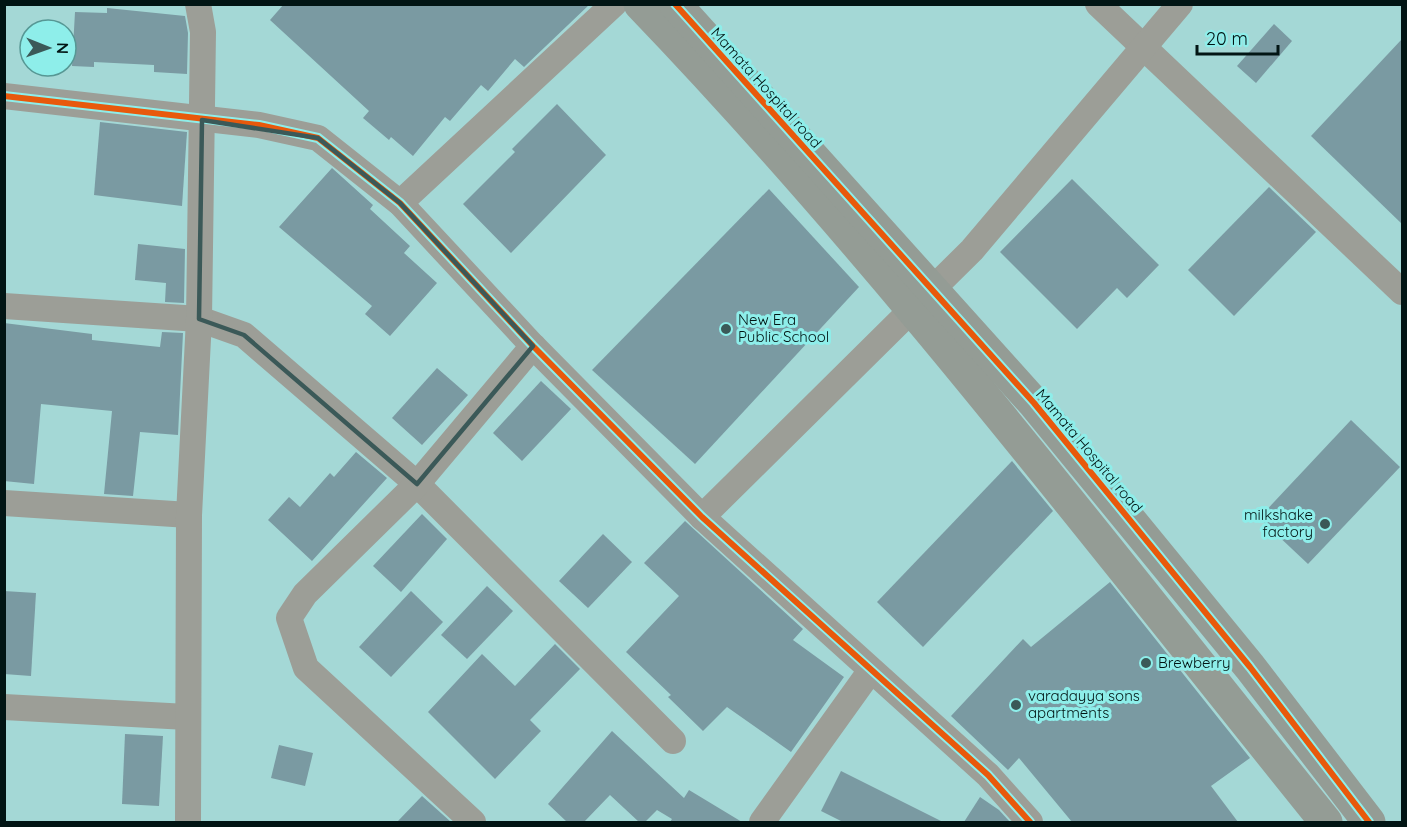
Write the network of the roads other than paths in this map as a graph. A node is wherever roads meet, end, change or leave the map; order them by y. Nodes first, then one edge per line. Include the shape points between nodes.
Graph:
1 (198, 4) edge
2 (614, 4) edge
3 (640, 4) edge
4 (675, 4) edge
5 (1098, 4) edge
6 (1180, 4) edge
7 (1143, 46) junction
8 (4, 96) edge
9 (202, 120) junction
10 (400, 203) junction
11 (1402, 292) edge
12 (920, 299) junction
13 (4, 306) edge
14 (199, 319) junction
15 (532, 346) junction
16 (417, 484) junction
17 (4, 503) edge
18 (189, 515) junction
19 (702, 517) junction
20 (871, 670) junction
21 (4, 706) edge
22 (187, 717) junction
23 (673, 741) dead end
24 (188, 822) edge
25 (473, 822) edge
26 (762, 822) edge
27 (1030, 822) edge
28 (1326, 822) edge
29 (1369, 822) edge

1 - 9 street via 203,32
2 - 10 street
3 - 12 street, Mamata Hospital road
4 - 12 street, Mamata Hospital road
5 - 7 street
6 - 7 street
7 - 11 street
7 - 12 street via 972,250
8 - 9 street
9 - 10 street via 259,125 318,138
9 - 14 street
10 - 15 street
12 - 19 street
12 - 28 street, Mamata Hospital road via 996,410
12 - 29 street, Mamata Hospital road via 1034,403 1250,667
13 - 14 street
14 - 16 street via 244,335
14 - 18 street
15 - 16 street
15 - 19 street
16 - 23 street
16 - 25 street via 305,594 289,618 306,668
17 - 18 street
18 - 22 street
19 - 20 street
20 - 26 street
20 - 27 street via 988,775
21 - 22 street
22 - 24 street

